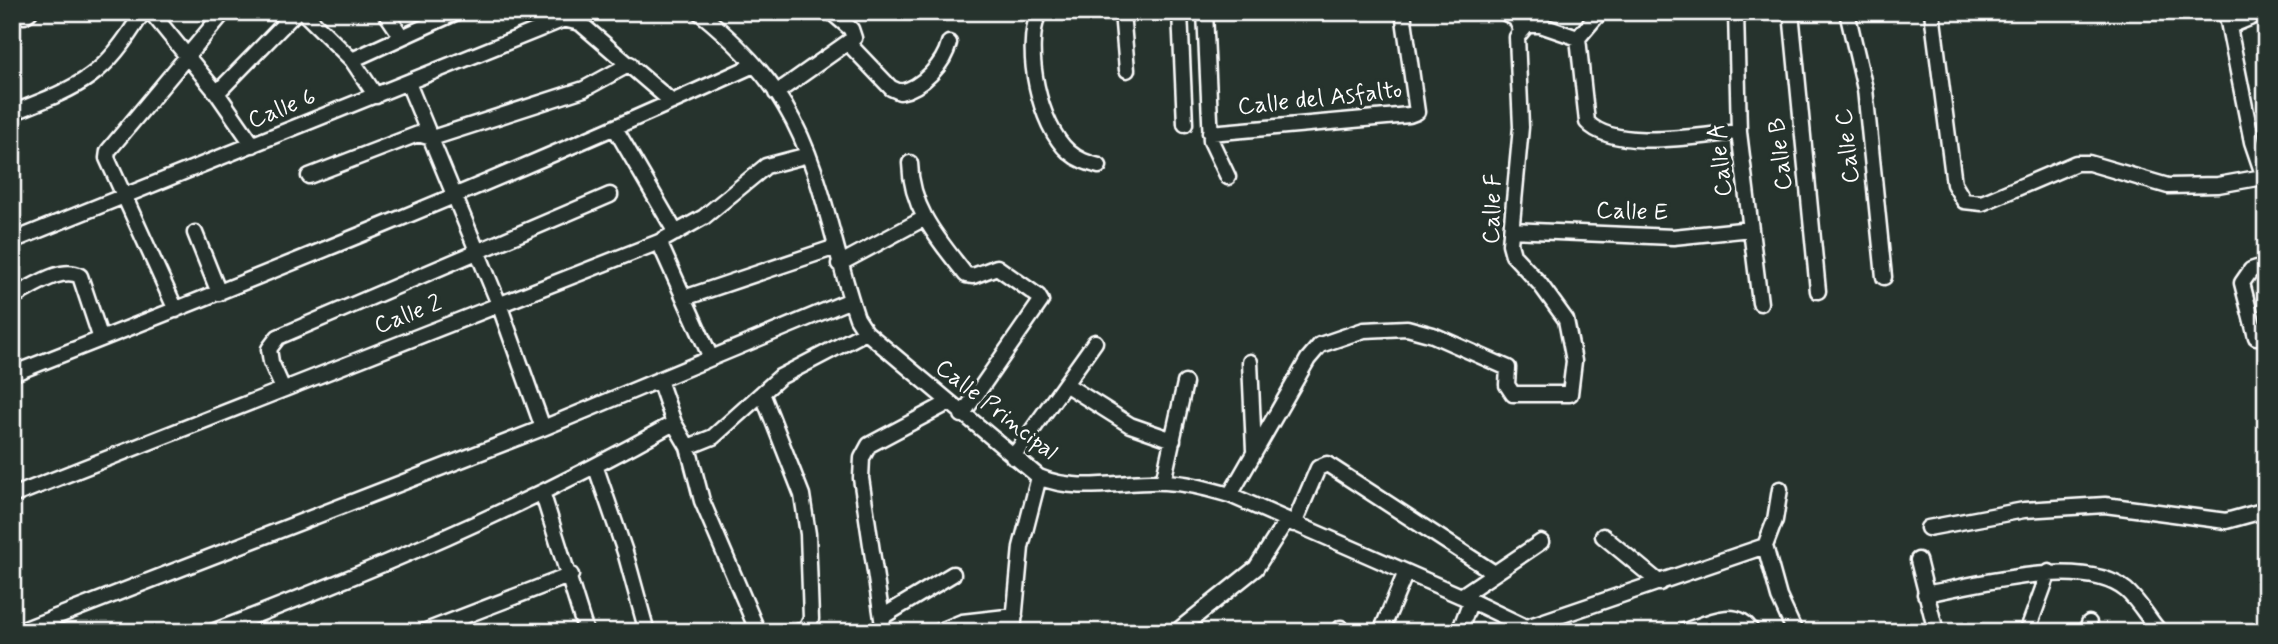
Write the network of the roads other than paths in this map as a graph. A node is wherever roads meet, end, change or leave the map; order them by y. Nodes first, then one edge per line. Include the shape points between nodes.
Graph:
1 (143, 12) edge
2 (151, 12) edge
3 (224, 12) edge
4 (296, 12) edge
5 (303, 12) edge
6 (385, 12) edge
7 (457, 12) edge
8 (533, 12) edge
9 (699, 12) edge
10 (831, 12) edge
11 (1039, 12) edge
12 (1122, 12) edge
13 (1180, 12) edge
14 (1205, 12) edge
15 (1403, 12) edge
16 (1504, 12) edge
17 (1600, 12) edge
18 (1736, 12) edge
19 (1791, 12) edge
20 (1847, 12) edge
21 (1933, 12) edge
22 (2264, 12) edge
23 (567, 18) junction
24 (2228, 19) edge
25 (1521, 30) junction
26 (402, 37) junction
27 (1578, 38) junction
28 (848, 43) junction
29 (949, 43) dead end
30 (187, 57) junction
31 (352, 60) junction
32 (630, 64) junction
33 (754, 65) junction
34 (1127, 70) dead end
35 (408, 83) junction
36 (217, 93) junction
37 (776, 93) junction
38 (376, 96) junction
39 (672, 102) junction
40 (12, 113) edge
41 (1185, 124) dead end
42 (615, 128) junction
43 (1739, 132) junction
44 (1210, 133) junction
45 (432, 138) junction
46 (253, 145) junction
47 (808, 155) junction
48 (910, 163) dead end
49 (1099, 166) dead end
50 (309, 176) dead end
51 (1228, 177) dead end
52 (2264, 180) edge
53 (610, 195) dead end
54 (126, 196) junction
55 (452, 196) junction
56 (923, 219) junction
57 (1751, 229) junction
58 (1512, 230) junction
59 (195, 233) dead end
60 (676, 233) junction
61 (12, 241) edge
62 (659, 242) junction
63 (836, 247) junction
64 (475, 251) junction
65 (839, 264) junction
66 (2266, 265) edge
67 (1884, 277) dead end
68 (1818, 291) dead end
69 (219, 293) junction
70 (12, 298) edge
71 (684, 298) junction
72 (851, 300) junction
73 (1760, 303) dead end
74 (499, 304) junction
75 (176, 310) junction
76 (866, 332) junction
77 (2256, 337) dead end
78 (101, 339) junction
79 (1095, 342) dead end
80 (710, 358) junction
81 (1250, 362) dead end
82 (12, 374) edge
83 (659, 380) junction
84 (1185, 383) dead end
85 (1065, 384) junction
86 (283, 389) junction
87 (762, 393) junction
88 (948, 403) junction
89 (962, 415) junction
90 (674, 423) junction
91 (543, 428) junction
92 (1172, 440) junction
93 (688, 447) junction
94 (1254, 450) junction
95 (1013, 457) junction
96 (596, 468) junction
97 (1039, 477) junction
98 (1163, 482) junction
99 (1780, 489) dead end
100 (542, 495) junction
101 (1230, 495) junction
102 (12, 496) edge
103 (2266, 510) edge
104 (1290, 522) junction
105 (1928, 528) dead end
106 (1603, 536) dead end
107 (1541, 542) dead end
108 (1765, 546) junction
109 (1918, 560) dead end
110 (1406, 572) junction
111 (1493, 572) junction
112 (2049, 572) junction
113 (953, 574) dead end
114 (570, 575) junction
115 (1660, 583) junction
116 (1925, 594) junction
117 (1466, 598) junction
118 (1015, 616) junction
119 (882, 617) junction
120 (1531, 630) edge
121 (17, 632) edge
122 (212, 632) edge
123 (423, 632) edge
124 (586, 632) edge
125 (647, 632) edge
126 (758, 632) edge
127 (798, 632) edge
128 (884, 632) edge
129 (938, 632) edge
130 (1013, 632) edge
131 (1175, 632) edge
132 (1381, 632) edge
133 (1459, 632) edge
134 (1683, 632) edge
135 (1752, 632) edge
136 (1795, 632) edge
137 (1936, 632) edge
138 (2027, 632) edge
139 (2160, 632) edge

1 - 40 street via 121,48 98,72 78,86
2 - 30 street
3 - 30 street
4 - 36 street
5 - 31 street
6 - 26 street
7 - 26 street
8 - 23 street
9 - 33 street, Calle Principal
10 - 28 street via 854,32
11 - 49 street via 1033,66 1037,93 1067,151
12 - 34 street
13 - 41 street
14 - 44 street
15 - 44 street, Calle del Asfalto via 1417,112
16 - 25 street via 1516,19
17 - 27 street
18 - 43 street, Calle A
19 - 68 street, Calle B
20 - 67 street, Calle C via 1865,89
21 - 52 street via 1955,184 1964,201 1982,203 2077,163 2168,186
22 - 24 street
23 - 32 street via 580,23
23 - 35 street, Calle 6
24 - 52 street
25 - 27 street via 1539,25
25 - 58 street, Calle F via 1517,37 1521,127
26 - 31 street
27 - 43 street via 1587,122 1595,131 1648,140
28 - 29 street via 900,92 935,69
28 - 37 street
30 - 36 street
30 - 54 street via 108,151 107,158
31 - 38 street
32 - 39 street
32 - 45 street via 584,89
33 - 37 street, Calle Principal
33 - 39 street
35 - 38 street, Calle 6
35 - 45 street
36 - 46 street
37 - 47 street, Calle Principal
38 - 46 street, Calle 6
39 - 42 street
42 - 55 street
42 - 60 street
43 - 57 street, Calle A
44 - 51 street
45 - 50 street via 418,134
45 - 55 street
46 - 54 street, Calle 6
47 - 60 street, Calle 2 via 766,166 704,217
47 - 63 street, Calle Principal
48 - 56 street
53 - 64 street
54 - 61 street, Calle 6
54 - 75 street
55 - 64 street
55 - 69 street
56 - 65 street
56 - 89 street via 966,275 998,267 1041,301
57 - 58 street, Calle E via 1673,237
57 - 73 street, Calle A
58 - 94 street, Calle F via 1513,255 1566,320 1574,361 1573,389 1564,397 1513,394 1504,365 1433,335 1407,328 1364,330 1320,345
59 - 69 street
60 - 62 street, Calle 2
62 - 71 street
62 - 74 street, Calle 2
63 - 65 street, Calle Principal
63 - 71 street
64 - 74 street
64 - 86 street via 278,337 269,349
65 - 72 street, Calle Principal
66 - 77 street via 2251,270 2242,283
69 - 75 street
70 - 78 street via 74,272 80,276
71 - 80 street
72 - 76 street, Calle Principal
72 - 80 street
74 - 86 street, Calle 2
74 - 91 street
75 - 78 street
76 - 87 street via 809,359
76 - 88 street, Calle Principal
78 - 82 street
79 - 85 street
80 - 83 street
81 - 94 street
83 - 90 street
83 - 91 street
84 - 92 street
85 - 92 street via 1130,425
85 - 95 street
86 - 102 street, Calle 2
87 - 93 street via 713,437
87 - 127 street via 802,495 808,534 811,619 806,629
88 - 89 street, Calle Principal
88 - 119 street via 869,445 862,458
89 - 95 street, Calle Principal
90 - 93 street
90 - 96 street
91 - 121 street
92 - 98 street
93 - 126 street via 702,501
94 - 101 street
95 - 97 street, Calle Principal
96 - 100 street
96 - 125 street
97 - 98 street, Calle Principal via 1070,486
97 - 118 street via 1021,547
98 - 101 street, Calle Principal via 1193,484
99 - 108 street
100 - 114 street
100 - 122 street via 420,550
101 - 104 street, Calle Principal
103 - 105 street via 2226,521 2105,505 2024,510
104 - 110 street, Calle Principal
104 - 111 street via 1318,468 1327,464
104 - 131 street via 1256,568
106 - 115 street
107 - 111 street
108 - 115 street
108 - 136 street via 1779,597
109 - 116 street
110 - 117 street, Calle Principal
110 - 132 street
111 - 117 street
112 - 116 street
112 - 138 street
112 - 139 street via 2114,583 2125,589
113 - 119 street
114 - 123 street
114 - 124 street
115 - 120 street
116 - 137 street
117 - 120 street, Calle Principal
117 - 133 street
118 - 129 street via 962,622
118 - 130 street
119 - 128 street
134 - 135 street via 1726,617 1746,622

